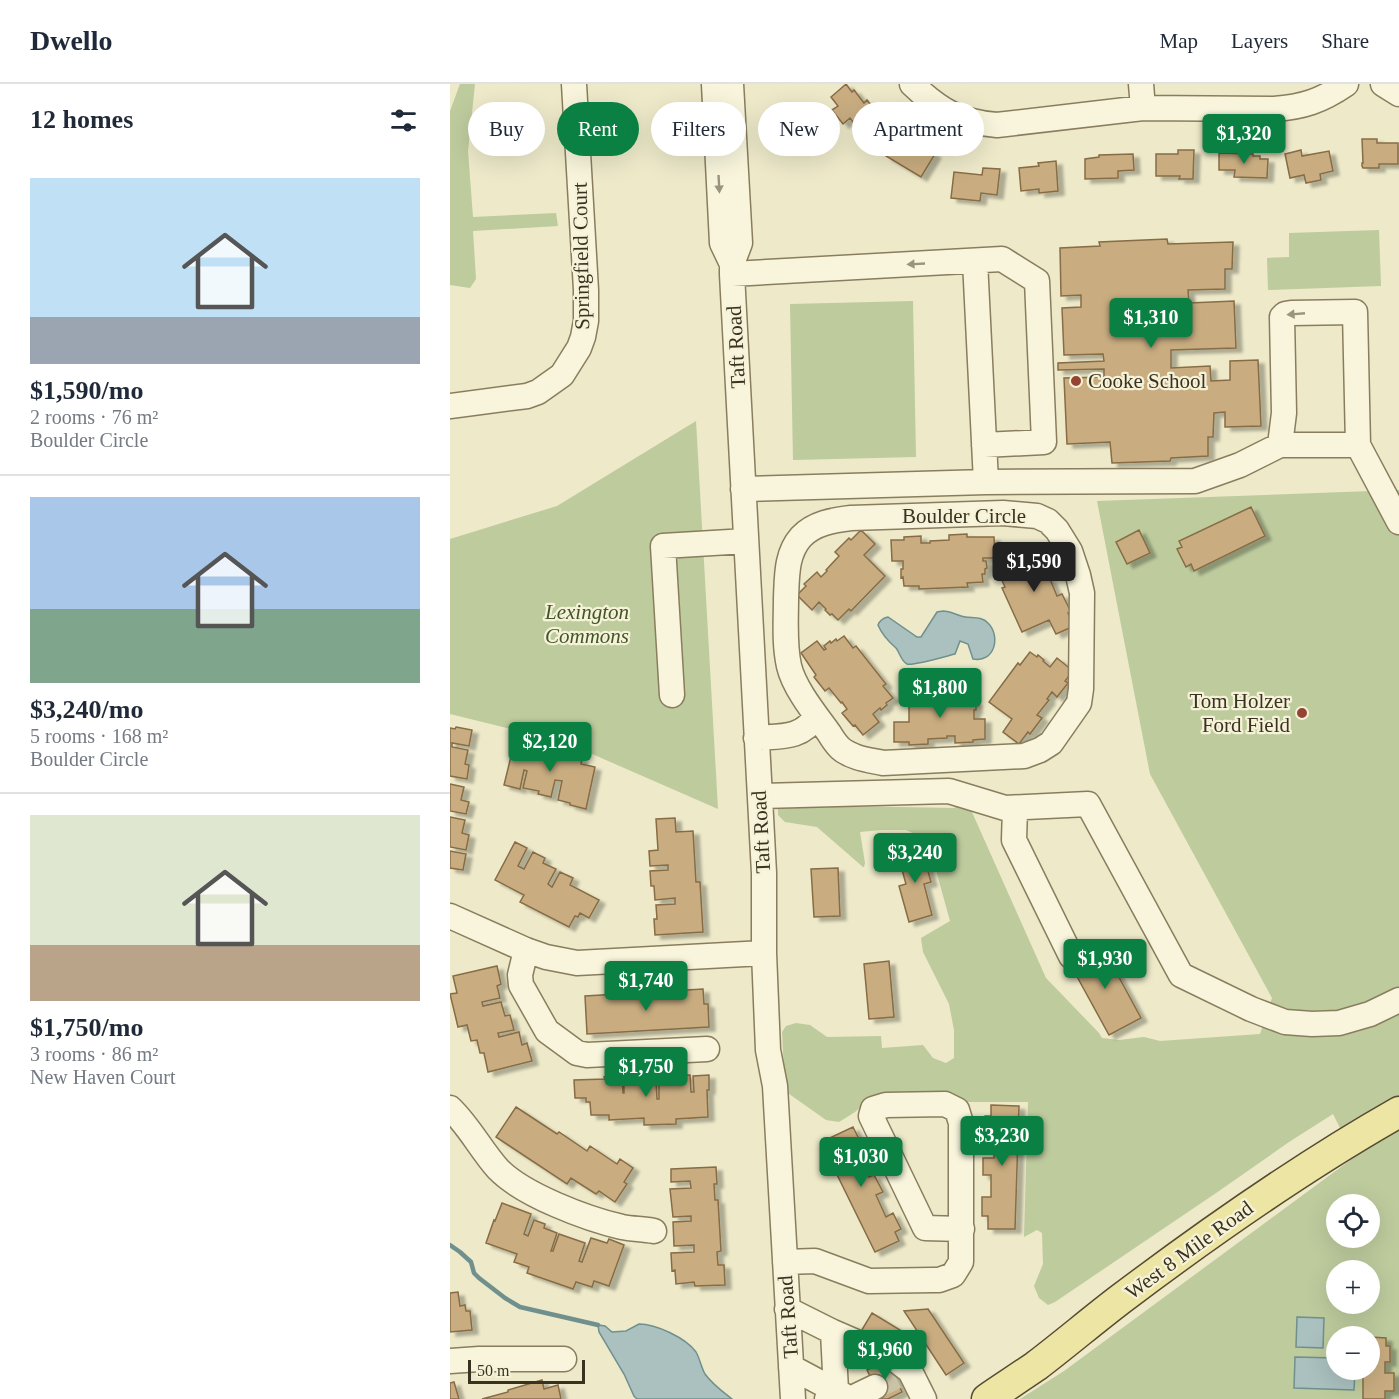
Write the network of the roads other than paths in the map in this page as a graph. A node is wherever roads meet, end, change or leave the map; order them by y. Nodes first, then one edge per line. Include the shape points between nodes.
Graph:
1 (574, 84) edge
2 (714, 84) edge
3 (731, 84) edge
4 (912, 84) edge
5 (1141, 84) edge
6 (1346, 84) edge
7 (1383, 84) edge
8 (1399, 94) edge
9 (1143, 108) junction
10 (975, 261) junction
11 (732, 269) junction
12 (450, 406) edge
13 (984, 445) junction
14 (1281, 445) junction
15 (1358, 445) junction
16 (986, 482) junction
17 (743, 489) junction
18 (1399, 522) edge
19 (746, 541) junction
20 (672, 694) dead end
21 (816, 716) junction
22 (794, 735) junction
23 (756, 738) junction
24 (840, 748) junction
25 (759, 796) junction
26 (1015, 808) junction
27 (450, 916) edge
28 (526, 950) junction
29 (765, 953) junction
30 (1071, 956) dead end
31 (1399, 1000) edge
32 (707, 1049) dead end
33 (450, 1108) edge
34 (1399, 1112) edge
35 (962, 1229) junction
36 (654, 1230) dead end
37 (785, 1262) junction
38 (788, 1309) junction
39 (833, 1332) junction
40 (564, 1359) dead end
41 (450, 1361) edge
42 (791, 1367) junction
43 (898, 1388) edge
44 (841, 1397) edge
45 (793, 1399) edge
46 (987, 1399) edge

1 - 12 street, Springfield Court via 586,290 586,321 579,348 562,375 538,392
2 -> 11 street, Taft Road via 722,243
3 - 11 street, Taft Road via 740,243
4 - 9 street via 956,117 975,123 996,125
5 - 9 street
6 - 9 street via 1315,102 1295,108
7 - 8 street
10 -> 11 street
10 - 13 street
10 - 13 street via 1002,259 1036,281 1038,304 1044,442
11 - 17 street, Taft Road
13 - 16 street
14 - 15 street
15 -> 14 street via 1355,312 1283,316
14 - 16 street via 1195,481
15 - 18 street
16 - 17 street
17 - 19 street, Taft Road
19 - 20 street via 663,546
19 - 23 street, Taft Road
21 - 22 street
21 - 24 street, Boulder Circle
21 - 24 street, Boulder Circle via 793,679 787,653 787,568 802,536 814,527 851,518 1003,513 1043,518 1057,530 1070,551 1082,593 1081,688 1078,703 1051,743 1024,756 883,763
22 - 23 street
22 - 24 street
23 - 25 street, Taft Road
25 - 26 street via 949,791
25 - 29 street, Taft Road
26 - 30 street via 1014,840
26 - 31 street via 1088,804 1181,975 1285,1022 1339,1023
27 - 28 street
28 - 29 street via 577,963
28 - 32 street via 520,975 523,991 547,1031 577,1053
29 - 37 street, Taft Road via 768,1050 775,1086
33 - 36 street via 497,1167 516,1184 580,1214 623,1227
34 - 46 main road, West 8 Mile Road via 1335,1149 1206,1237
35 - 35 street via 962,1123 957,1110 945,1104 886,1105 873,1109 871,1116 926,1228
35 - 37 street via 961,1262 953,1275 939,1280 869,1281 815,1261
37 - 38 street, Taft Road
38 - 39 street
38 - 42 street, Taft Road
39 - 43 street via 893,1358
39 - 44 street
40 - 41 street
42 - 44 street
42 - 45 street, Taft Road
43 - 44 street

